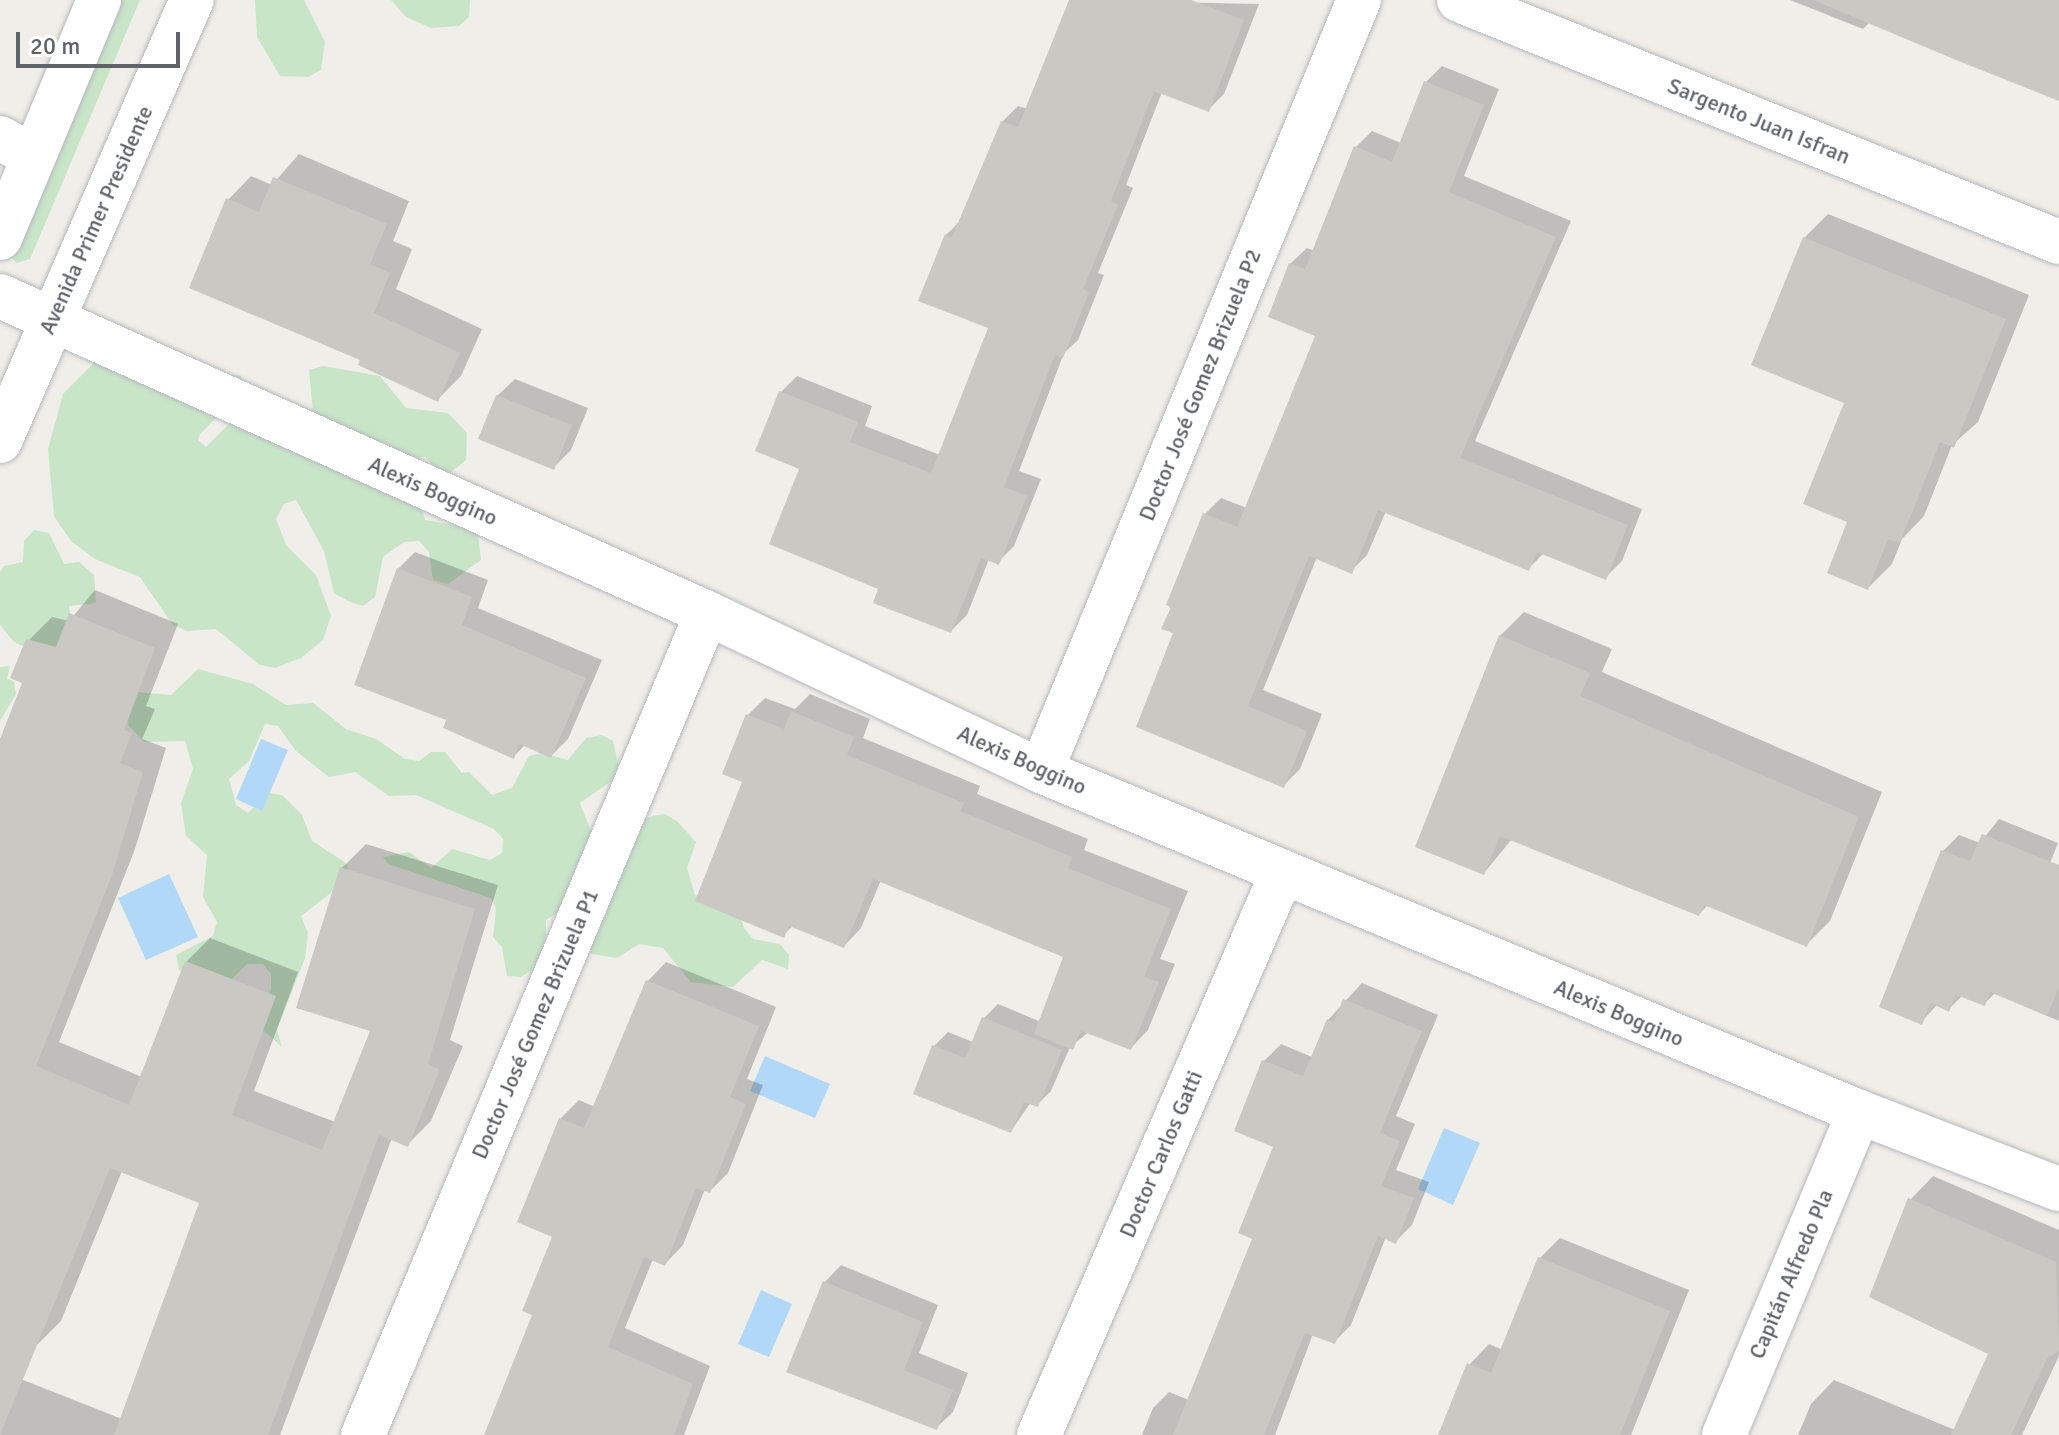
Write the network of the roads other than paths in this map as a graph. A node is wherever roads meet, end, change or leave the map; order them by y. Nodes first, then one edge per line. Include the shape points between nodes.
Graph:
1 (99, 0) edge
2 (192, 0) edge
3 (1359, 0) edge
4 (1459, 0) edge
5 (16, 147) edge
6 (0, 238) edge
7 (2059, 242) edge
8 (0, 296) edge
9 (51, 321) junction
10 (0, 441) edge
11 (707, 613) junction
12 (1041, 771) junction
13 (1282, 873) junction
14 (1859, 1112) junction
15 (2059, 1189) edge
16 (363, 1435) edge
17 (1039, 1435) edge
18 (1724, 1435) edge

1 - 5 street
2 - 9 street, Avenida Primer Presidente
3 - 12 street, Doctor José Gomez Brizuela P2
4 - 7 street, Sargento Juan Isfran
5 - 6 street
8 - 9 street, Alexis Boggino
9 - 10 street, Avenida Primer Presidente
9 - 11 street, Alexis Boggino
11 - 12 street, Alexis Boggino
11 - 16 street, Doctor José Gomez Brizuela P1
12 - 13 street, Alexis Boggino
13 - 14 street, Alexis Boggino
13 - 17 street, Doctor Carlos Gatti
14 - 15 street, Alexis Boggino
14 - 18 street, Capitán Alfredo Pla

